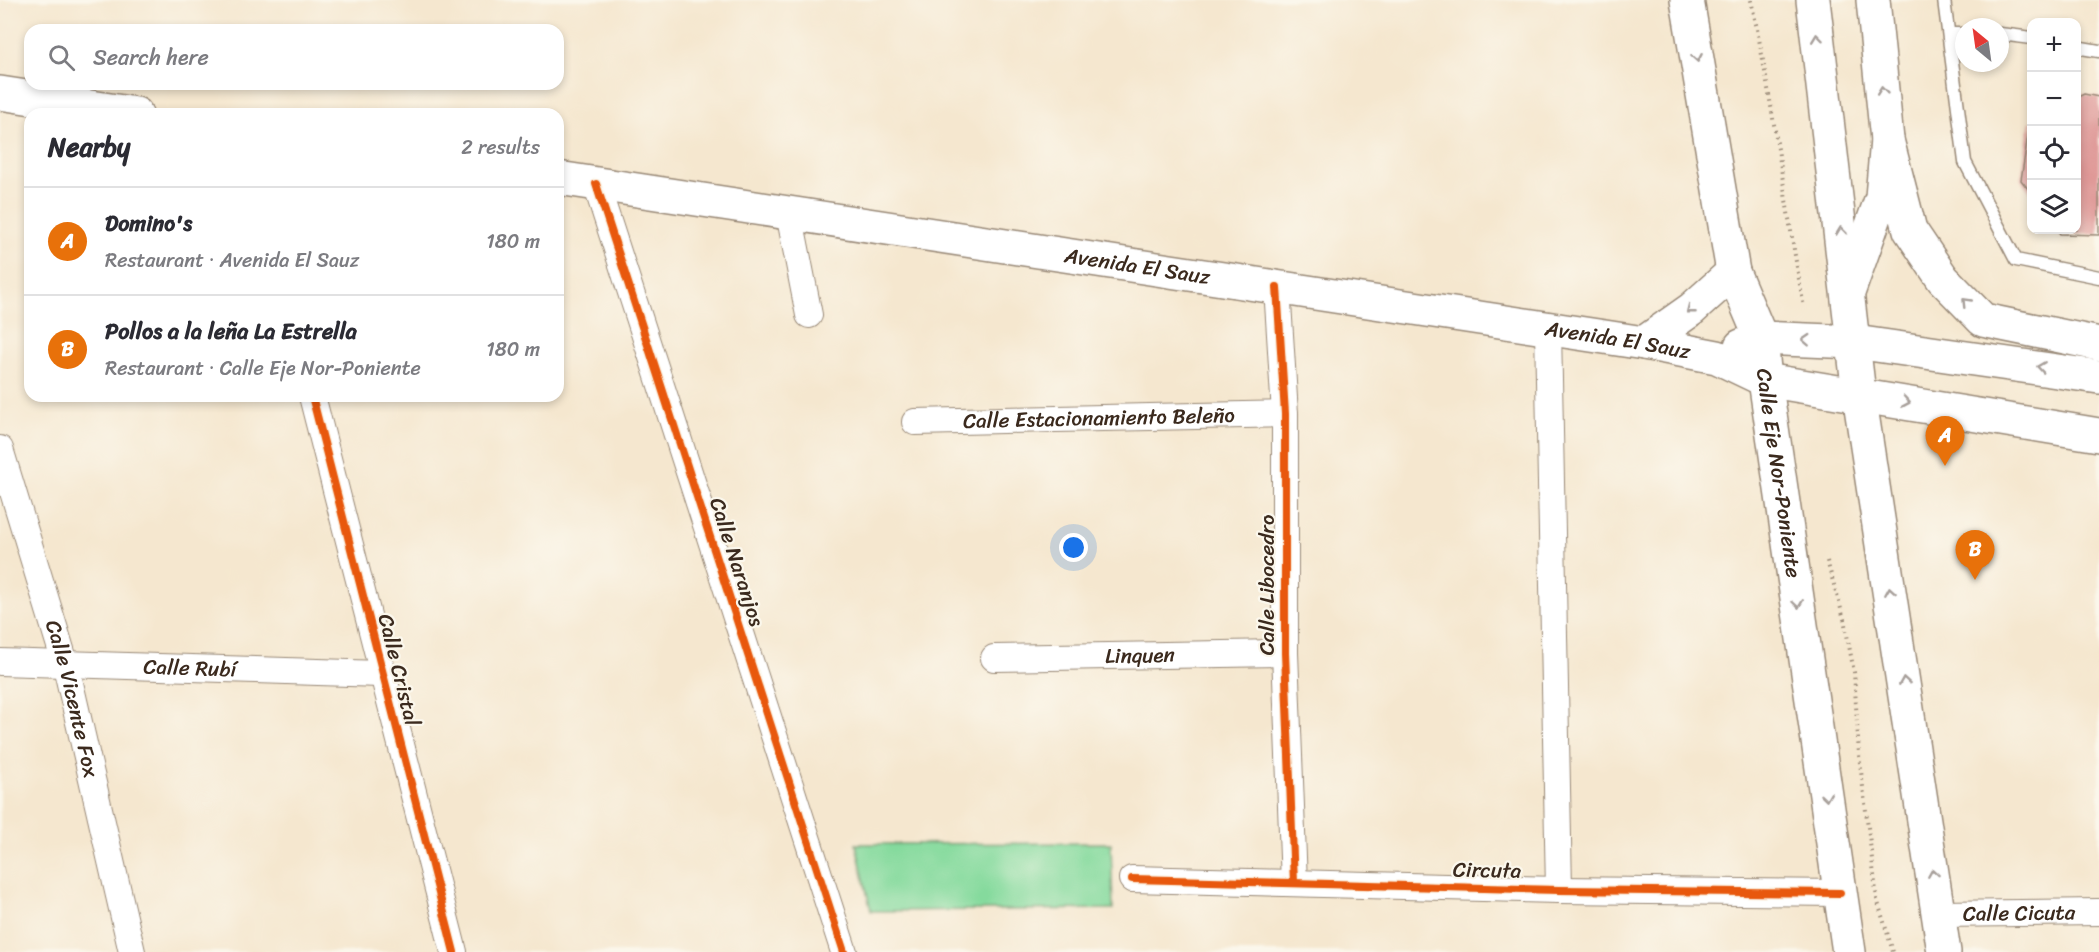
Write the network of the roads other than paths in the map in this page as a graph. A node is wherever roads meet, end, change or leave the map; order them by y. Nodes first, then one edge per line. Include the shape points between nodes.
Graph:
1 (1687, 0) edge
2 (1813, 0) edge
3 (1873, 0) edge
4 (1944, 0) edge
5 (1949, 34) junction
6 (1955, 34) edge
7 (2009, 35) edge
8 (2027, 37) edge
9 (2081, 48) edge
10 (2099, 51) edge
11 (0, 93) edge
12 (97, 108) edge
13 (1887, 140) junction
14 (564, 179) edge
15 (596, 184) junction
16 (789, 213) junction
17 (1733, 272) junction
18 (2099, 277) edge
19 (1277, 287) junction
20 (1849, 290) junction
21 (809, 315) dead end
22 (1548, 328) junction
23 (1761, 338) junction
24 (1855, 342) junction
25 (1644, 343) junction
26 (2099, 344) edge
27 (1717, 357) junction
28 (2099, 377) edge
29 (1765, 380) junction
30 (1859, 394) junction
31 (313, 402) edge
32 (1285, 414) junction
33 (915, 422) dead end
34 (2099, 435) edge
35 (0, 449) edge
36 (1285, 653) junction
37 (994, 658) dead end
38 (0, 662) edge
39 (66, 666) junction
40 (381, 674) junction
41 (1132, 879) dead end
42 (1294, 883) junction
43 (1558, 890) junction
44 (1840, 893) junction
45 (2099, 912) edge
46 (1939, 914) junction
47 (132, 952) edge
48 (454, 952) edge
49 (844, 952) edge
50 (1849, 952) edge
51 (1944, 952) edge

1 -> 17 main road, Calle Eje Nor-Poniente
20 -> 2 main road
13 -> 3 main road
4 - 5 lane
5 - 6 lane
5 - 18 lane via 1965,162 2016,260
7 - 8 lane
9 - 10 lane
11 - 12 main road
13 - 20 main road via 1882,197
26 -> 13 main road via 1983,320 1943,279 1910,230
14 - 15 main road, Avenida El Sauz
15 - 16 main road, Avenida El Sauz
15 - 49 street, Calle Naranjos
16 - 19 main road, Avenida El Sauz
16 - 21 street
17 - 23 main road, Calle Eje Nor-Poniente
17 -> 25 main road via 1692,309
19 - 22 main road, Avenida El Sauz
19 - 32 street, Calle Libocedro
20 - 24 main road
22 - 25 main road, Avenida El Sauz
22 - 43 street
24 -> 23 main road, Avenida El Sauz
23 - 27 main road, Avenida El Sauz
23 - 29 main road, Calle Eje Nor-Poniente
28 -> 24 main road, Avenida El Sauz
24 - 30 main road
25 - 27 main road, Avenida El Sauz
27 - 29 main road, Avenida El Sauz
29 - 30 main road, Avenida El Sauz
29 -> 44 main road, Calle Eje Nor-Poniente
30 -> 34 main road, Avenida El Sauz
46 -> 30 main road
31 - 40 street, Calle Cristal
32 - 33 street, Calle Estacionamiento Beleño
32 - 36 street, Calle Libocedro
35 - 39 street, Calle Vicente Fox
36 - 37 street, Linquen
36 - 42 street, Calle Libocedro
38 - 39 street, Calle Rubí
39 - 40 street, Calle Rubí
39 - 47 street, Calle Vicente Fox
40 - 48 street, Calle Cristal
41 - 42 street, Circuta
42 - 43 street, Circuta
43 - 44 street, Circuta
44 - 50 main road, Calle Eje Nor-Poniente
45 - 46 street, Calle Cicuta
46 - 51 main road

